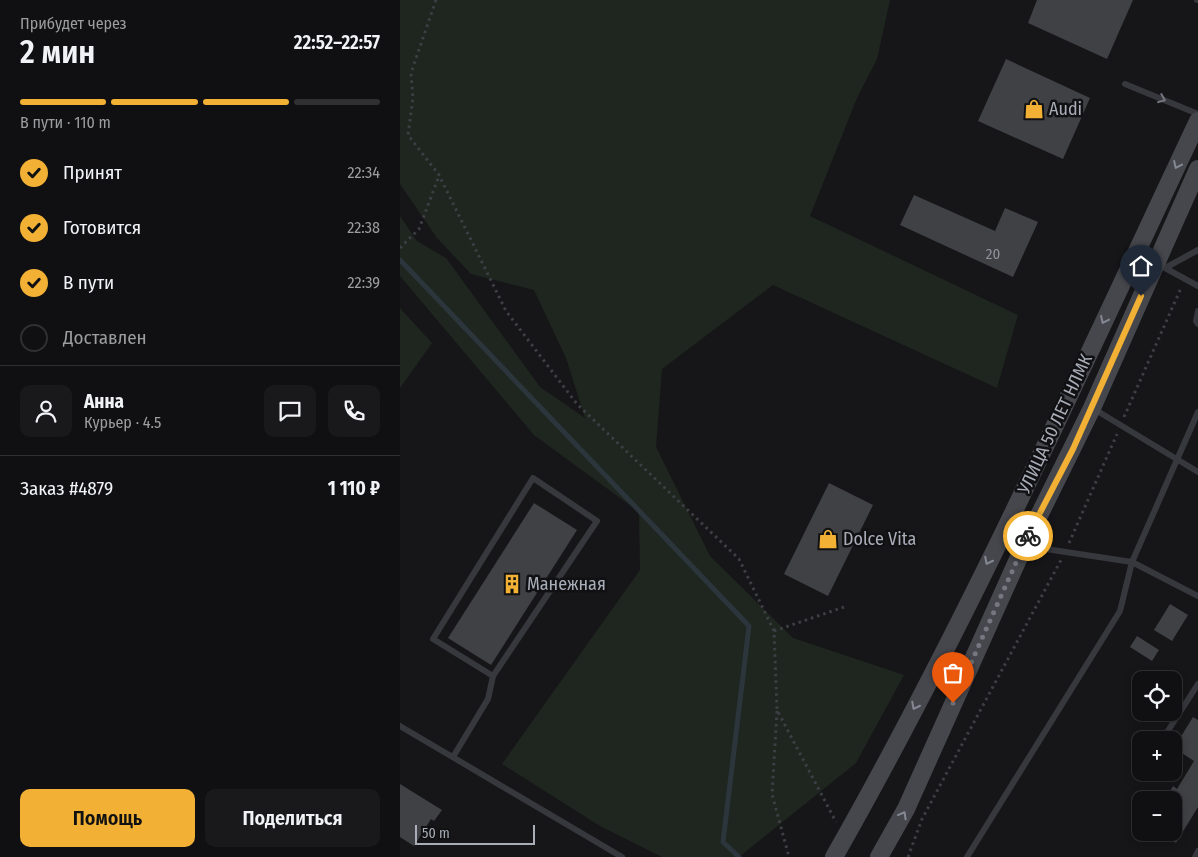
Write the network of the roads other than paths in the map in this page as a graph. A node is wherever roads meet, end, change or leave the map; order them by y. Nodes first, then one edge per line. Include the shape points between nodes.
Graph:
1 (1125, 84) dead end
2 (1198, 114) edge
3 (1198, 121) edge
4 (1198, 169) edge
5 (1198, 250) edge
6 (1161, 265) junction
7 (1198, 286) edge
8 (1198, 311) edge
9 (1198, 324) edge
10 (1092, 408) junction
11 (1198, 412) edge
12 (1178, 459) junction
13 (1198, 472) edge
14 (1024, 546) junction
15 (1132, 562) junction
16 (1198, 596) edge
17 (492, 676) junction
18 (1198, 684) edge
19 (400, 726) edge
20 (1168, 731) edge
21 (454, 757) junction
22 (1198, 852) edge
23 (622, 857) edge
24 (834, 857) edge
25 (879, 857) edge
26 (967, 857) edge
27 (1195, 857) edge

1 -> 2 lane
3 -> 24 main road, УЛИЦА 50 ЛЕТ НЛМК via 1011,516 874,787
4 - 6 main road, УЛИЦА 50 ЛЕТ НЛМК
5 - 6 lane
6 - 7 lane
6 - 10 main road, УЛИЦА 50 ЛЕТ НЛМК
8 - 9 lane
10 - 12 lane
10 - 14 main road, УЛИЦА 50 ЛЕТ НЛМК
11 - 12 lane
12 - 13 lane
12 - 15 lane
14 - 15 lane
25 -> 14 main road, УЛИЦА 50 ЛЕТ НЛМК via 906,808
15 - 16 lane
15 - 26 lane via 1120,611
17 - 17 lane via 597,522 533,478 433,639
17 - 21 lane via 488,699
18 - 20 lane
19 - 21 lane
21 - 23 lane
22 - 27 lane

